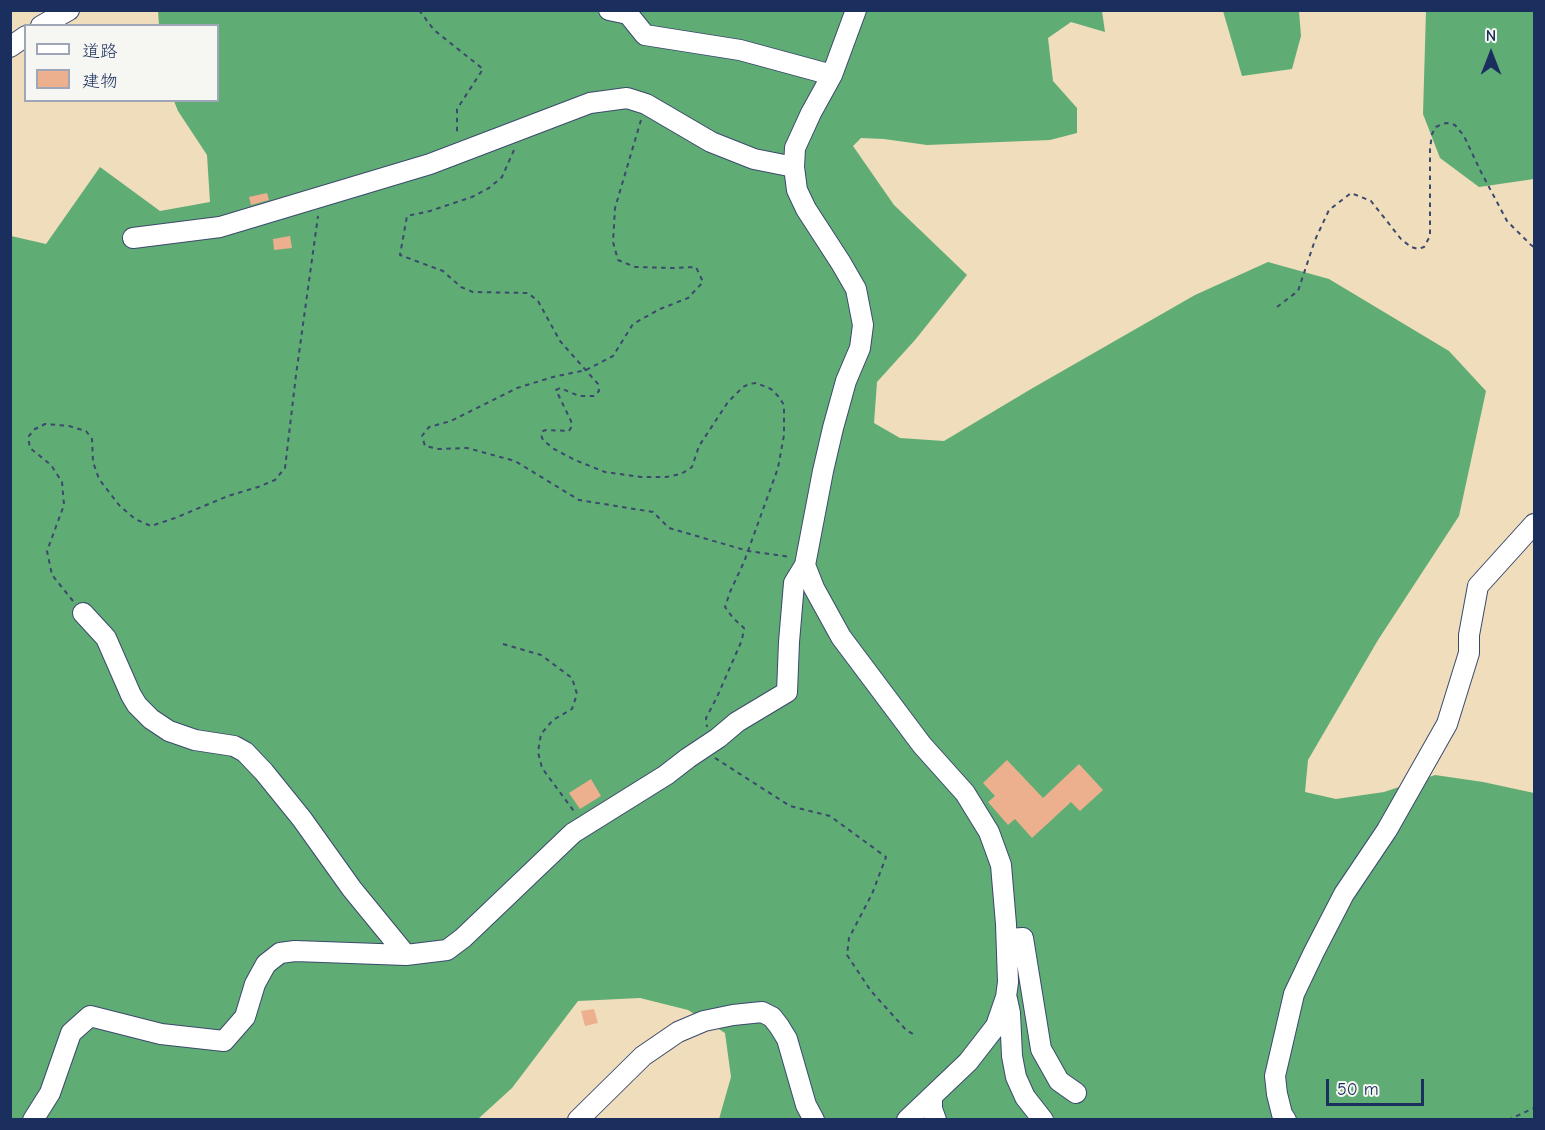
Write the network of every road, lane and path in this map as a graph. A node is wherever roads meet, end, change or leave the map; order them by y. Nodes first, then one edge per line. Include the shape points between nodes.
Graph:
1 (69, 10) edge
2 (419, 10) edge
3 (609, 10) edge
4 (856, 10) edge
5 (40, 20) edge
6 (24, 37) edge
7 (10, 47) edge
8 (832, 75) junction
9 (646, 104) junction
10 (522, 128) junction
11 (457, 153) junction
12 (794, 167) junction
13 (321, 196) junction
14 (133, 238) dead end
15 (1534, 247) edge
16 (1277, 307) dead end
17 (586, 370) junction
18 (1534, 524) edge
19 (748, 551) junction
20 (806, 562) junction
21 (83, 613) joint
22 (503, 644) dead end
23 (710, 743) junction
24 (584, 826) junction
25 (1006, 939) junction
26 (406, 955) junction
27 (1006, 997) junction
28 (913, 1034) dead end
29 (982, 1045) junction
30 (1012, 1056) junction
31 (1076, 1093) dead end
32 (932, 1096) junction
33 (1534, 1108) edge
34 (33, 1119) edge
35 (579, 1119) edge
36 (814, 1119) edge
37 (907, 1119) edge
38 (936, 1119) edge
39 (1042, 1119) edge
40 (1286, 1119) edge
41 (1508, 1119) edge

1 - 5 street
2 - 11 path via 434,30 483,69 457,109
3 - 8 street via 628,14 645,35 740,50
4 - 8 street
6 - 7 street
8 - 12 street via 795,148
9 - 10 street via 627,98 590,103
9 - 12 street via 711,142 754,159
9 - 17 path via 615,208 613,242 618,260 634,267 696,267 703,282 688,298 633,324 613,356
10 - 11 street
10 - 17 path via 502,177 489,188 472,197 407,216 400,255 442,271 473,292 528,293 538,301 560,341
11 - 13 street
12 - 20 street via 797,190 806,209 856,289 863,325 860,348 833,428
13 - 14 street via 220,227
13 - 21 path via 285,468 275,480 151,526 135,519 99,478 93,462 92,439 86,431 45,424 28,437 30,448 51,465 62,482 64,505 47,551 52,575
15 - 16 path via 1507,221 1464,136 1455,125 1442,124 1432,134 1430,236 1424,247 1411,247 1371,201 1351,193 1329,210 1298,291
17 - 19 path via 517,388 451,421 429,427 422,436 425,446 468,448 515,461 579,500 653,512 669,528
17 - 19 path via 599,391 594,396 579,396 556,390 572,426 569,431 546,429 541,435 543,440 575,460 605,472 641,477 666,477 692,467 699,446 728,402 743,387 756,383 771,388 784,405 784,435 778,468
18 - 40 street via 1478,586 1469,653 1447,724 1387,830 1344,894 1294,994 1275,1076
19 - 20 path
19 - 23 path via 725,607 744,628 706,718
20 - 23 street via 794,583 787,692
20 - 25 street via 814,588 841,637 921,745 965,794 988,832 1001,865
21 - 26 street via 106,638 137,705 169,731 245,752
22 - 24 path via 541,655 572,678 577,694 572,709 553,720 541,734 538,752 542,768
23 - 24 street via 666,776
23 - 28 path via 712,756 770,794 790,806 830,816 886,856 849,938 847,955 871,991
24 - 26 street via 447,950
25 - 27 street
25 - 31 street via 1023,938 1041,1049 1059,1081
26 - 34 street via 280,953 266,964 245,1017 224,1041 161,1034 90,1016 71,1033 50,1093
27 - 29 street via 996,1026
27 - 30 street
29 - 30 street via 1003,1046
29 - 32 street
30 - 39 street via 1024,1097
32 - 37 street
32 - 38 street
33 - 41 path
35 - 36 street via 643,1056 678,1032 704,1021 762,1012 772,1017 787,1039 806,1105

